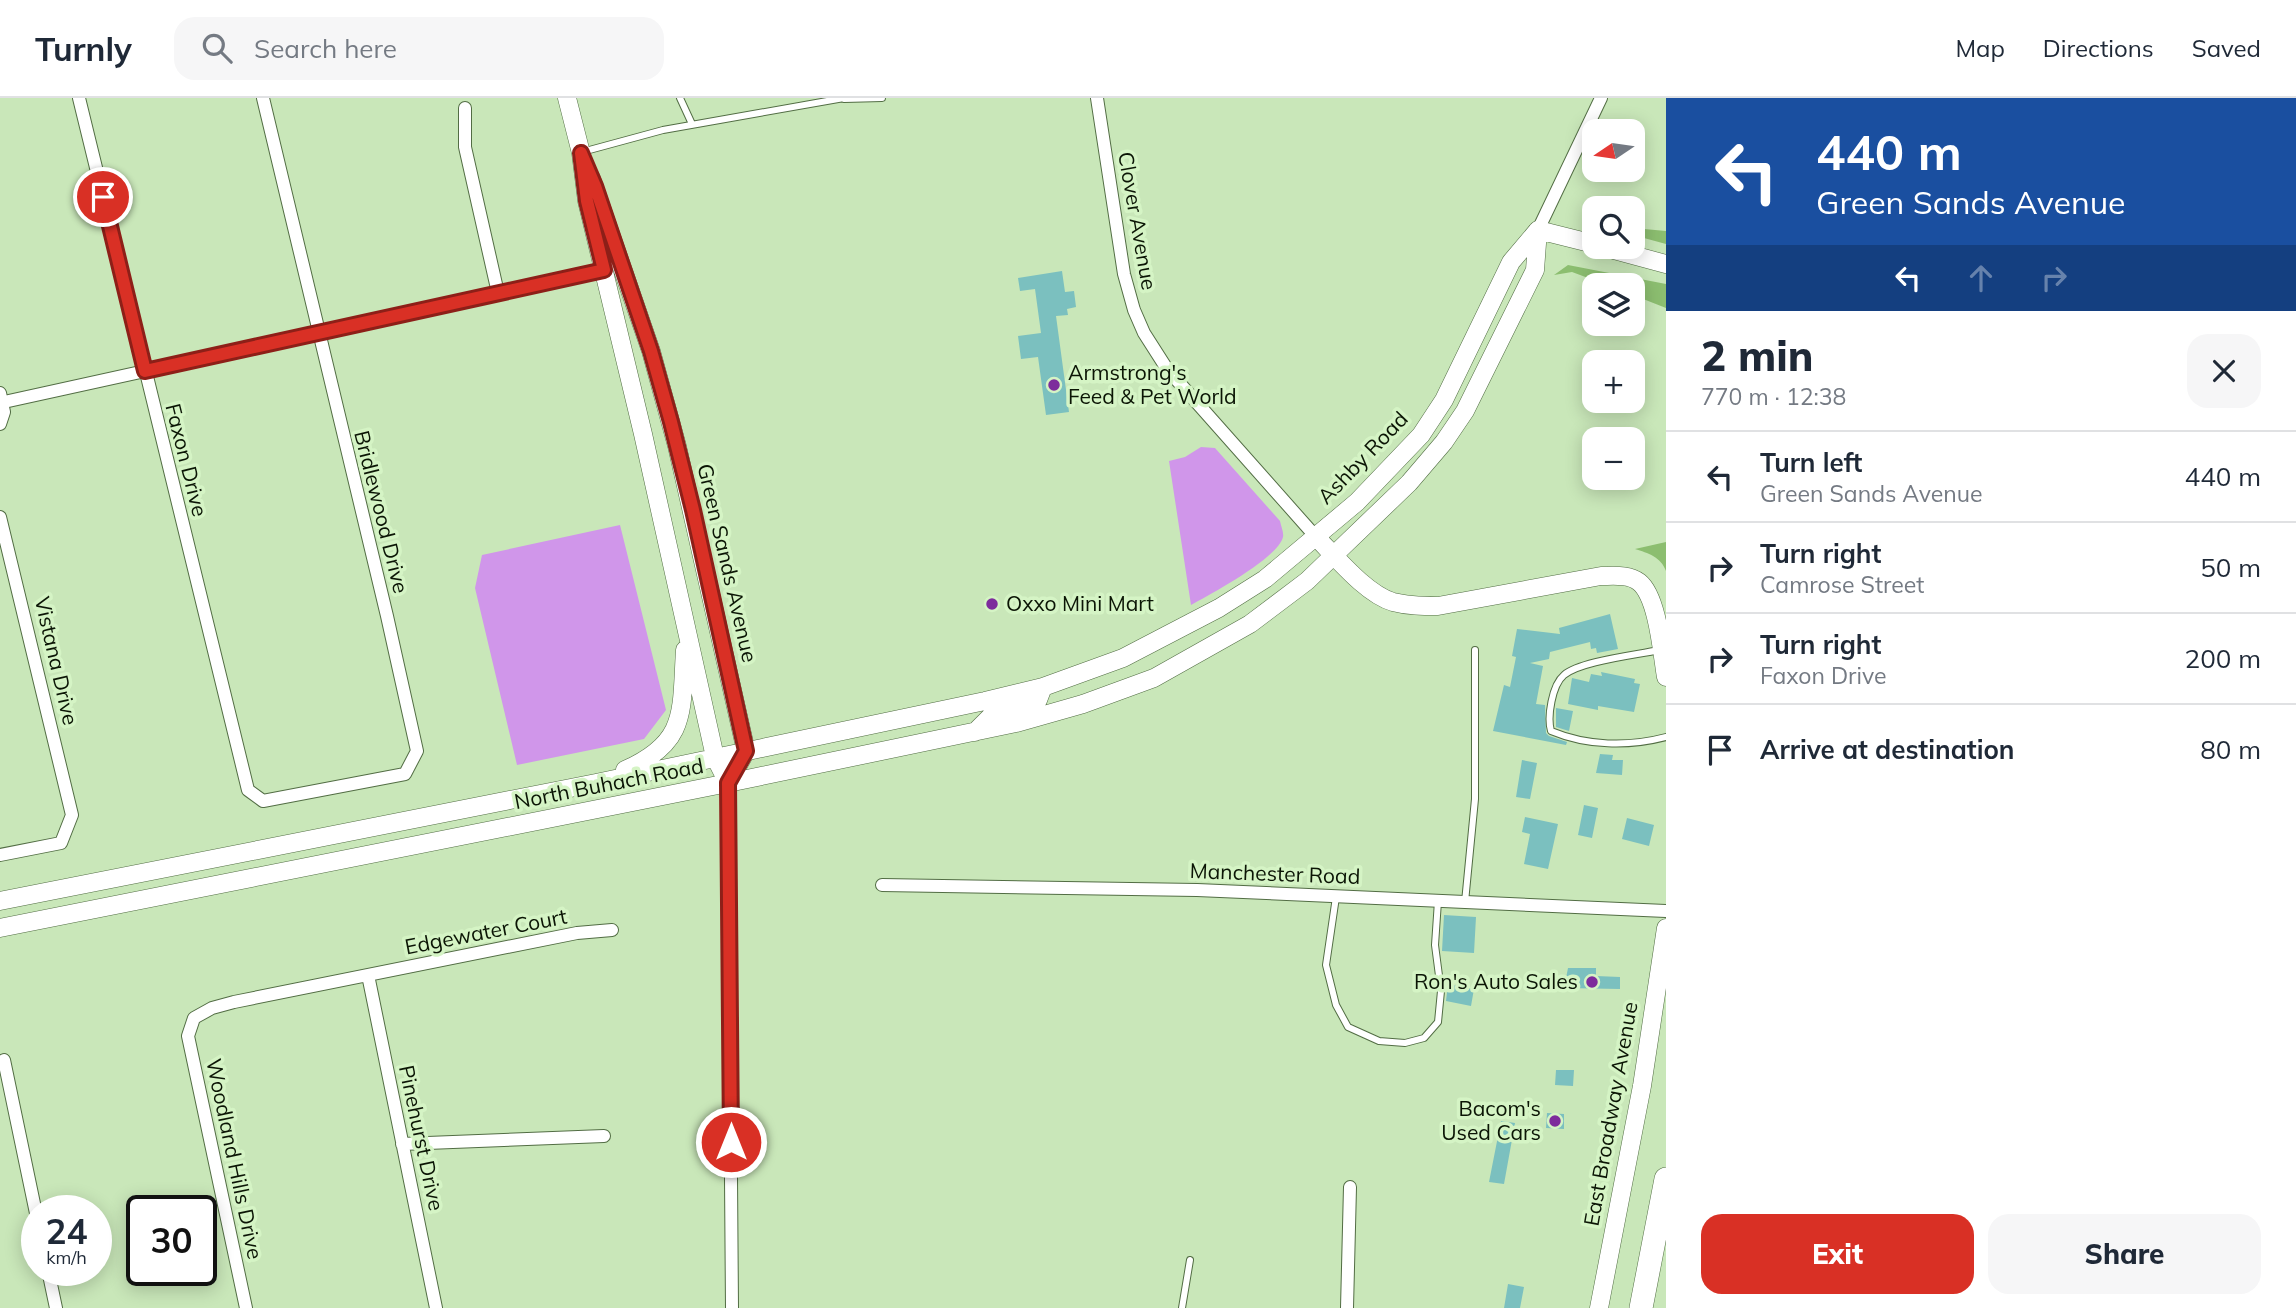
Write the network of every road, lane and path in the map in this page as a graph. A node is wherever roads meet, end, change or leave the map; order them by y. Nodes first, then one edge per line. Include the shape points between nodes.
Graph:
1 (79, 98) edge
2 (263, 98) edge
3 (567, 98) edge
4 (680, 98) edge
5 (844, 98) edge
6 (881, 98) edge
7 (1097, 98) edge
8 (1601, 98) edge
9 (465, 108) dead end
10 (692, 124) junction
11 (581, 153) junction
12 (1538, 230) junction
13 (1582, 241) edge
14 (1645, 258) edge
15 (1666, 264) edge
16 (604, 270) junction
17 (498, 293) junction
18 (318, 333) junction
19 (145, 371) junction
20 (2, 397) edge
21 (1444, 400) junction
22 (1465, 411) junction
23 (0, 424) edge
24 (0, 517) edge
25 (1316, 537) junction
26 (1335, 556) junction
27 (1219, 608) joint
28 (1250, 624) joint
29 (686, 633) junction
30 (1475, 650) dead end
31 (1661, 650) junction
32 (1666, 677) edge
33 (1043, 687) junction
34 (975, 732) junction
35 (1666, 737) edge
36 (746, 751) junction
37 (715, 757) junction
38 (596, 783) junction
39 (728, 783) junction
40 (248, 790) joint
41 (0, 855) edge
42 (882, 886) dead end
43 (1336, 896) junction
44 (0, 901) edge
45 (1438, 901) junction
46 (1465, 902) junction
47 (1666, 911) edge
48 (0, 928) edge
49 (1666, 928) edge
50 (612, 930) dead end
51 (368, 975) junction
52 (194, 1018) joint
53 (4, 1060) dead end
54 (604, 1136) dead end
55 (402, 1144) junction
56 (1666, 1179) edge
57 (1350, 1188) dead end
58 (32, 1195) edge
59 (1190, 1260) dead end
60 (51, 1286) edge
61 (56, 1308) edge
62 (246, 1308) edge
63 (436, 1308) edge
64 (732, 1308) edge
65 (1182, 1308) edge
66 (1347, 1308) edge
67 (1599, 1308) edge
68 (1641, 1308) edge

1 - 19 street, Faxon Drive
2 - 18 street, Bridlewood Drive
3 - 11 main road, Green Sands Avenue
4 - 10 lane
5 - 6 lane
5 - 10 lane
7 - 25 street, Clover Avenue via 1124,274 1144,333 1167,369
8 - 12 street, Ashby Road
9 - 17 street via 465,146
10 - 11 lane
11 - 16 main road, Green Sands Avenue
11 - 36 main road, Green Sands Avenue via 651,351 671,422
12 - 13 main road
12 - 21 main road, Ashby Road via 1510,262
12 - 22 main road, Ashby Road via 1535,270
14 - 15 main road
16 - 17 street
16 - 29 main road, Green Sands Avenue
17 - 18 street
18 - 19 street
18 - 40 street, Bridlewood Drive via 417,751 405,774 263,801
19 - 20 street
19 - 40 street, Faxon Drive
20 - 23 street
21 - 22 main road
21 - 25 main road, Ashby Road via 1413,443
22 - 26 main road, Ashby Road via 1409,483
24 - 41 street, Vistana Drive via 72,815 61,843
25 - 26 main road
25 - 27 main road, Ashby Road via 1265,579
26 - 28 main road, Ashby Road
26 - 31 main road via 1375,593 1416,606 1624,576 1640,582 1652,601
27 - 33 main road, North Buhach Road via 1123,658
28 - 34 main road, North Buhach Road via 1154,678 1083,704
29 - 37 main road, Green Sands Avenue
29 - 38 main road via 681,710 675,732 655,755
30 - 46 lane via 1475,799
31 - 32 main road
31 - 35 lane via 1594,663 1561,676 1548,720 1550,732 1569,739 1611,744
33 - 34 main road via 1038,700 992,715
33 - 36 main road, North Buhach Road
34 - 39 main road, North Buhach Road
36 - 37 main road, North Buhach Road
36 - 39 main road, Green Sands Avenue
37 - 38 main road, North Buhach Road
37 - 39 main road, Green Sands Avenue
38 - 44 main road, North Buhach Road
39 - 48 main road, North Buhach Road
39 - 64 street, Green Sands Avenue
42 - 43 street, Manchester Road
43 - 45 street, Manchester Road
43 - 45 lane via 1326,965 1336,1005 1348,1027 1378,1041 1424,1038 1438,1022
45 - 46 street, Manchester Road
46 - 47 street, Manchester Road
49 - 67 main road, East Broadway Avenue via 1642,1086
50 - 51 street, Edgewater Court
51 - 52 street, Edgewater Court via 234,1002
51 - 55 street, Pinehurst Drive
52 - 62 street, Woodland Hills Drive via 188,1036
53 - 58 street
54 - 55 street
55 - 63 street, Pinehurst Drive
56 - 68 highway
57 - 66 street
59 - 65 lane
60 - 61 street

